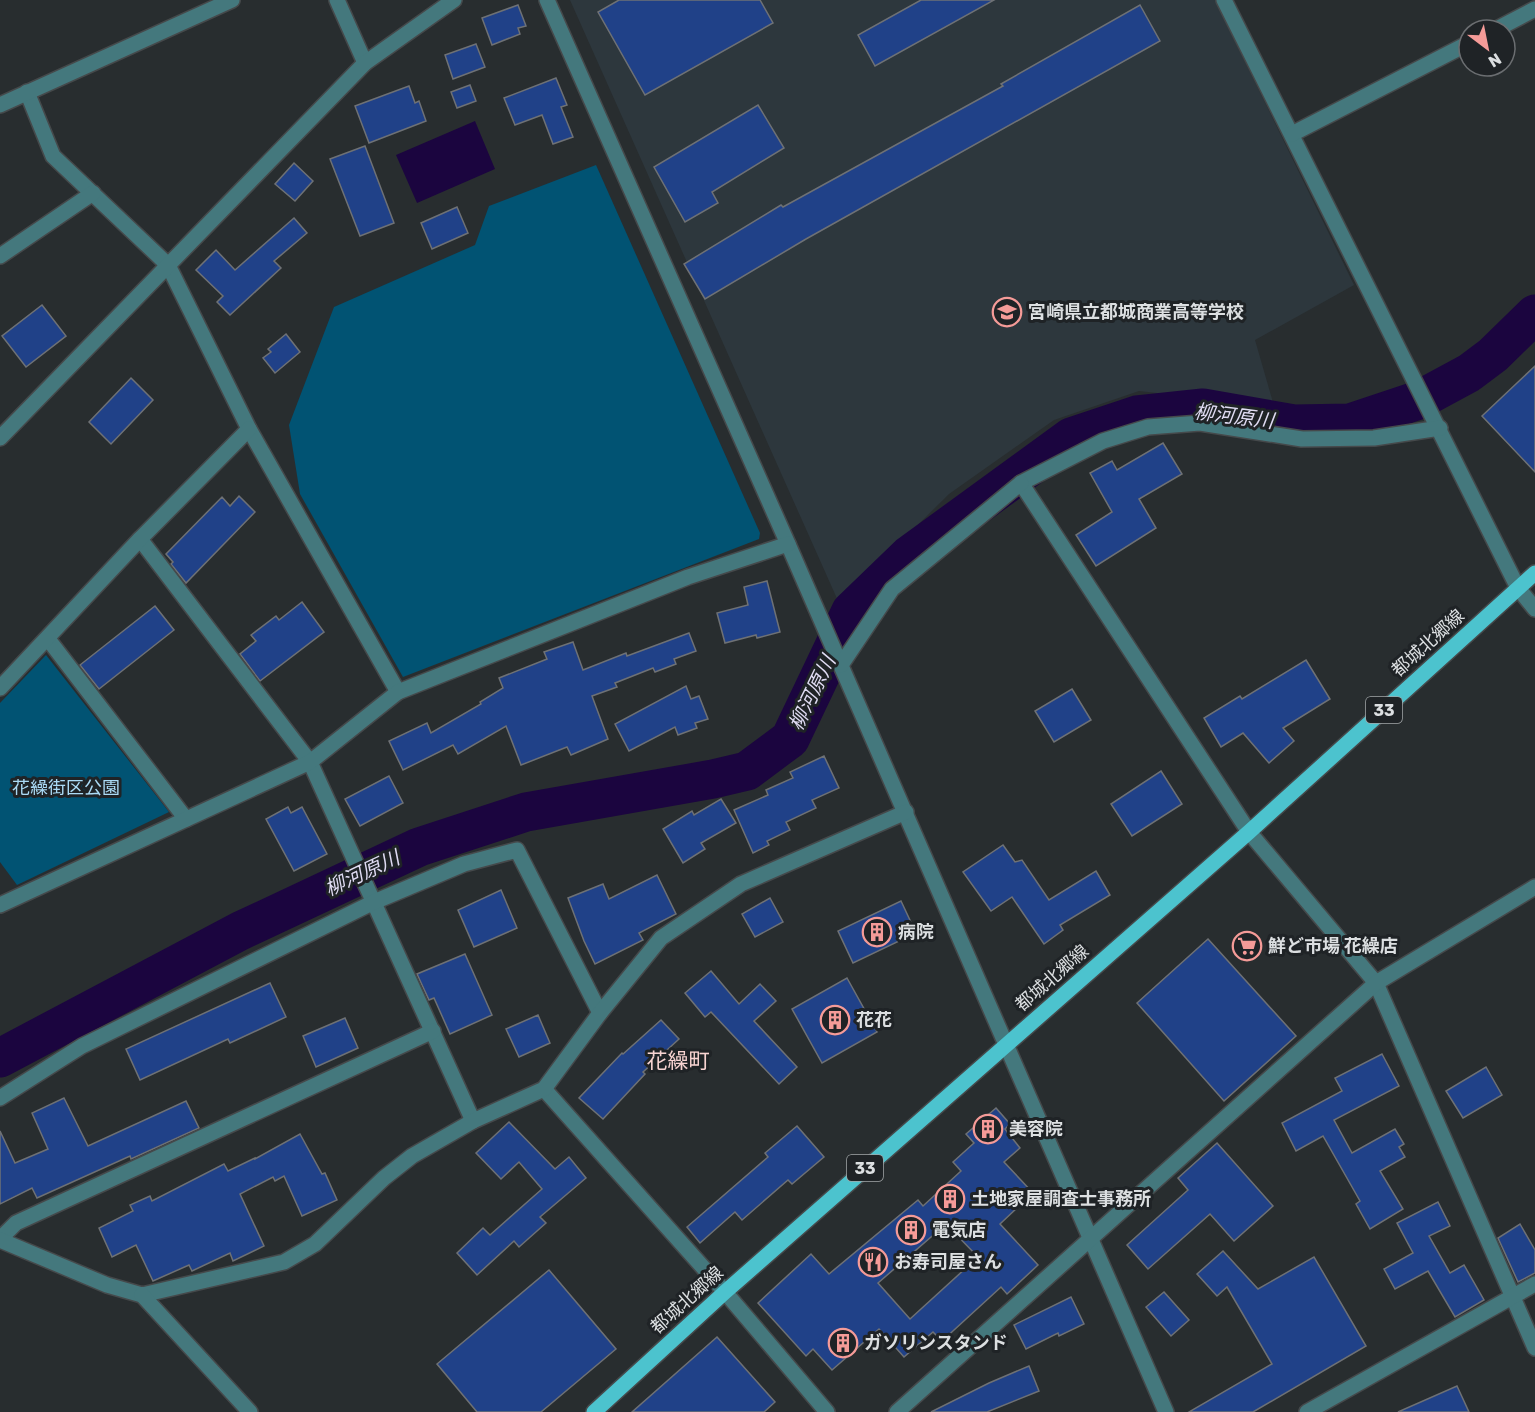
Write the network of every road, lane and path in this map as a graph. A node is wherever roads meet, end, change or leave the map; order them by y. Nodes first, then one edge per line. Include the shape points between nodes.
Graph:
1 (232, 0) edge
2 (337, 0) edge
3 (454, 0) edge
4 (547, 0) edge
5 (1224, 0) edge
6 (1535, 9) edge
7 (1517, 18) edge
8 (1457, 49) edge
9 (365, 63) junction
10 (27, 92) junction
11 (0, 105) edge
12 (1292, 134) junction
13 (93, 193) junction
14 (0, 256) edge
15 (168, 266) junction
16 (1440, 428) junction
17 (249, 429) junction
18 (0, 438) edge
19 (1021, 483) junction
20 (140, 539) junction
21 (788, 543) junction
22 (1535, 573) edge
23 (1518, 588) junction
24 (1535, 609) edge
25 (48, 639) junction
26 (841, 665) junction
27 (0, 688) edge
28 (398, 692) junction
29 (310, 762) junction
30 (906, 812) junction
31 (186, 819) junction
32 (1249, 832) junction
33 (1535, 887) edge
34 (372, 897) junction
35 (0, 905) edge
36 (1376, 983) junction
37 (600, 1013) junction
38 (433, 1031) junction
39 (1006, 1044) junction
40 (544, 1089) junction
41 (0, 1098) edge
42 (473, 1121) junction
43 (0, 1239) edge
44 (1090, 1239) junction
45 (1535, 1284) edge
46 (725, 1292) junction
47 (142, 1295) junction
48 (1514, 1296) junction
49 (1535, 1348) edge
50 (250, 1412) edge
51 (594, 1412) edge
52 (827, 1412) edge
53 (897, 1412) edge
54 (1167, 1412) edge
55 (1306, 1412) edge

1 - 10 street
2 - 9 street
3 - 9 street
4 - 21 street
5 - 12 street
6 - 7 street
8 - 12 street
9 - 15 street
10 - 11 street
10 - 13 street via 53,156
12 - 16 street
13 - 14 street
13 - 15 street
15 - 17 street
15 - 18 street
16 - 19 street via 1374,438 1302,439 1200,423 1148,427 1103,441
16 - 23 street
17 - 20 street
17 - 28 street
19 - 26 street via 892,589
19 - 32 street
20 - 25 street
20 - 29 street
21 - 26 street
21 - 28 street via 688,577
22 - 23 main road, 都城北郷線 / 33
23 - 24 street
23 - 32 main road, 都城北郷線 / 33
25 - 27 street
25 - 31 street
26 - 30 street
28 - 29 street
29 - 31 street
29 - 34 street
30 - 37 street via 741,884 661,938
30 - 39 street
31 - 35 street
32 - 36 street
32 - 39 main road, 都城北郷線 / 33
33 - 36 street
34 - 37 street via 464,864 518,850
34 - 38 street
34 - 41 street via 82,1046
36 - 44 street
36 - 48 street
37 - 40 street
38 - 42 street
38 - 43 street via 16,1223
39 - 44 street
39 - 46 main road, 都城北郷線 / 33
40 - 42 street
40 - 46 street
42 - 47 street via 412,1156 315,1244 284,1262
43 - 47 street via 107,1285
44 - 53 street
44 - 54 street
45 - 48 street
46 - 51 main road, 都城北郷線 / 33
46 - 52 street
47 - 50 street
48 - 49 street
48 - 55 street

